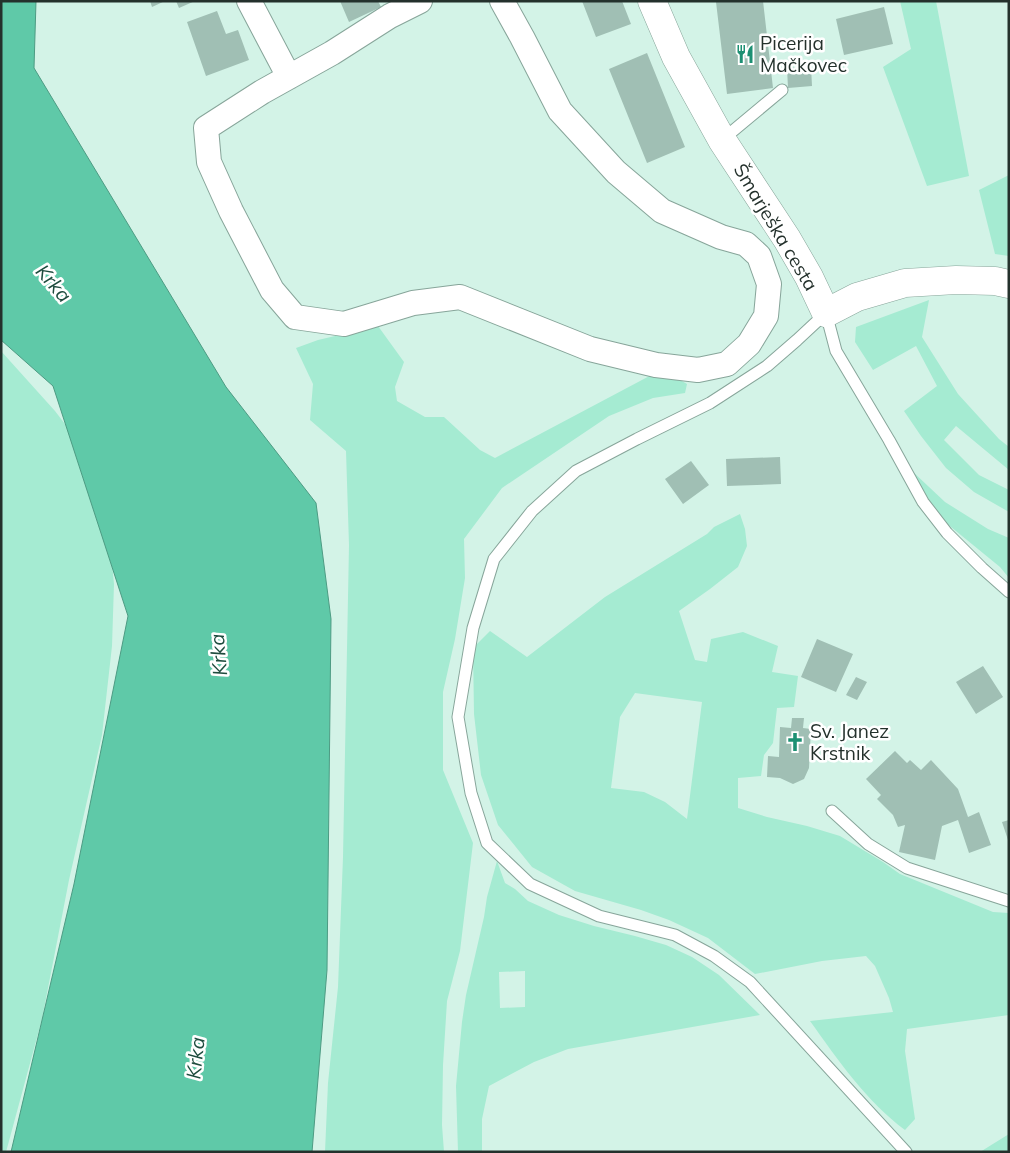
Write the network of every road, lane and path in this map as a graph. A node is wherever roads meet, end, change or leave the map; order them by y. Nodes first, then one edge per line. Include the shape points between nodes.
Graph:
1 (249, 1) edge
2 (420, 1) edge
3 (502, 1) edge
4 (652, 1) edge
5 (289, 77) junction
6 (782, 90) dead end
7 (722, 140) junction
8 (1009, 284) edge
9 (826, 313) junction
10 (1009, 592) edge
11 (832, 811) dead end
12 (1009, 902) edge
13 (906, 1152) edge

1 - 5 street
2 - 5 street
3 - 5 street via 560,111 616,172 662,211 721,237 746,244 759,256 769,284 766,316 748,344 727,364 698,370 656,365 590,349 460,297 413,303 344,324 295,317 272,290 231,211 209,162 206,128
4 - 7 street, Šmarješka cesta via 676,58
6 - 7 lane
7 - 9 street, Šmarješka cesta via 788,239
8 - 9 street, Šmarješka cesta via 956,280 905,283 857,297
9 - 10 lane via 836,351 923,502 947,533
9 - 13 lane via 767,366 710,403 576,471 532,512 494,559 474,628 458,717 471,793 487,843 530,884 599,916 675,935 714,956 750,982
11 - 12 lane via 868,844 907,868

